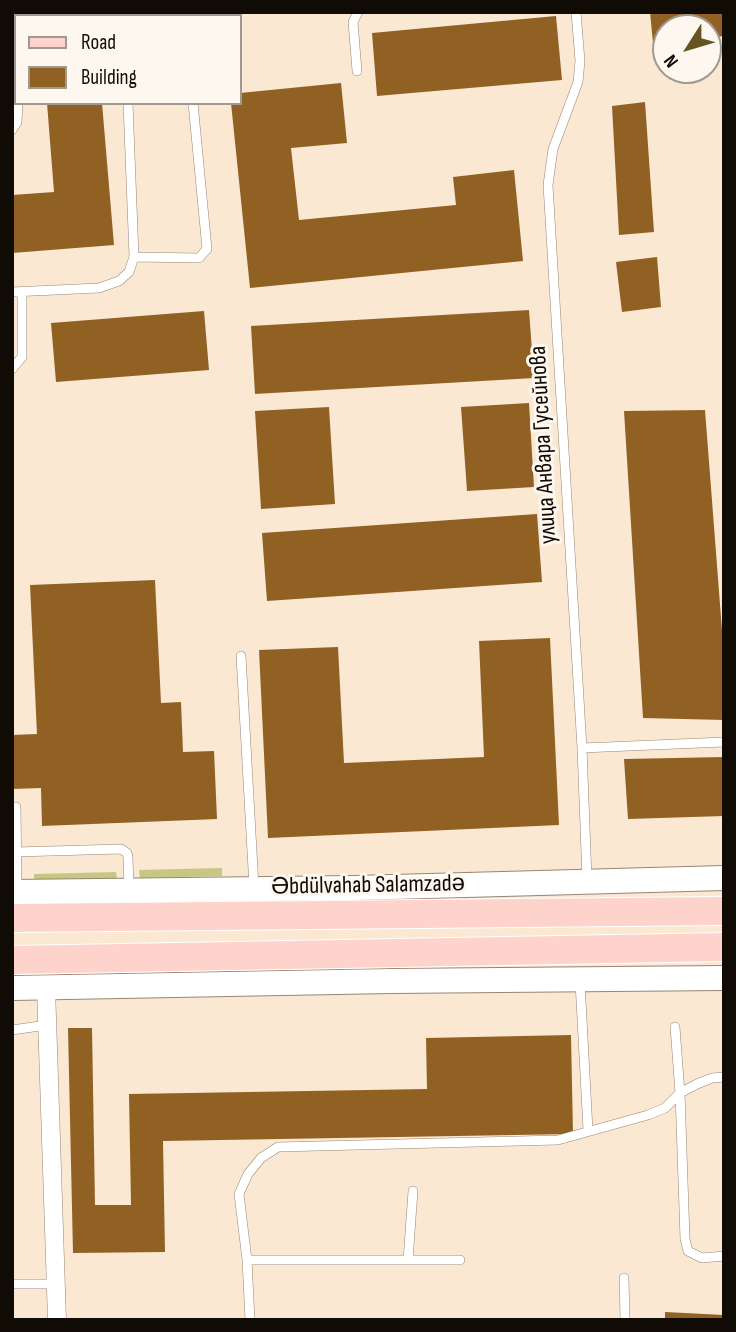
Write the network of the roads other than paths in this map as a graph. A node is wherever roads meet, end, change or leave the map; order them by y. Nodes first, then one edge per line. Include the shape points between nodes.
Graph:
1 (358, 12) edge
2 (576, 12) edge
3 (357, 71) dead end
4 (19, 105) edge
5 (128, 105) edge
6 (193, 105) edge
7 (12, 130) edge
8 (134, 257) junction
9 (17, 292) edge
10 (12, 369) edge
11 (241, 656) dead end
12 (724, 742) edge
13 (582, 748) junction
14 (16, 807) dead end
15 (16, 852) junction
16 (724, 878) edge
17 (587, 881) junction
18 (254, 889) junction
19 (96, 891) junction
20 (129, 891) junction
21 (14, 901) edge
22 (724, 911) edge
23 (145, 916) junction
24 (724, 947) edge
25 (152, 957) junction
26 (12, 960) edge
27 (724, 978) edge
28 (580, 979) junction
29 (97, 986) junction
30 (12, 988) edge
31 (46, 988) junction
32 (47, 1025) junction
33 (675, 1027) dead end
34 (12, 1030) edge
35 (724, 1077) edge
36 (680, 1093) junction
37 (588, 1130) junction
38 (413, 1191) dead end
39 (724, 1256) edge
40 (247, 1260) junction
41 (408, 1260) junction
42 (460, 1260) dead end
43 (624, 1278) dead end
44 (12, 1284) edge
45 (54, 1284) junction
46 (57, 1320) edge
47 (250, 1320) edge
48 (625, 1320) edge

1 - 3 lane via 353,22
2 - 13 lane, улица Анвара Гусейнова via 578,82 553,149 548,184
4 - 7 lane
5 - 8 lane
6 - 8 lane via 207,249 199,258
8 - 9 lane via 129,272 119,281 99,288
9 - 10 lane via 22,357
11 - 18 lane
12 - 13 lane
13 - 17 lane, улица Анвара Гусейнова
14 - 15 lane
15 - 20 lane via 121,849 128,857
15 - 21 lane
16 - 17 main road, Əbdülvahab Salamzadə
17 - 18 main road, Əbdülvahab Salamzadə
18 - 20 main road, Əbdülvahab Salamzadə
19 - 20 main road, Əbdülvahab Salamzadə
19 - 21 main road, Əbdülvahab Salamzadə
19 - 23 main road
21 - 23 main road, Əbdülvahab Salamzadə
22 - 23 main road, Əbdülvahab Salamzadə
24 - 25 main road
25 - 26 main road
25 - 29 main road
27 - 28 main road
28 - 29 main road
28 - 37 lane
29 - 31 main road
30 - 31 main road
31 - 32 street
32 - 34 lane
32 - 45 street
33 - 36 lane
35 - 36 lane
36 - 37 lane via 665,1108 648,1115
36 - 39 lane via 688,1251 702,1258
37 - 40 lane via 558,1140 278,1147 261,1158 239,1194
38 - 41 lane
40 - 41 lane
40 - 47 lane
41 - 42 lane
43 - 48 lane
44 - 45 lane
45 - 46 street

